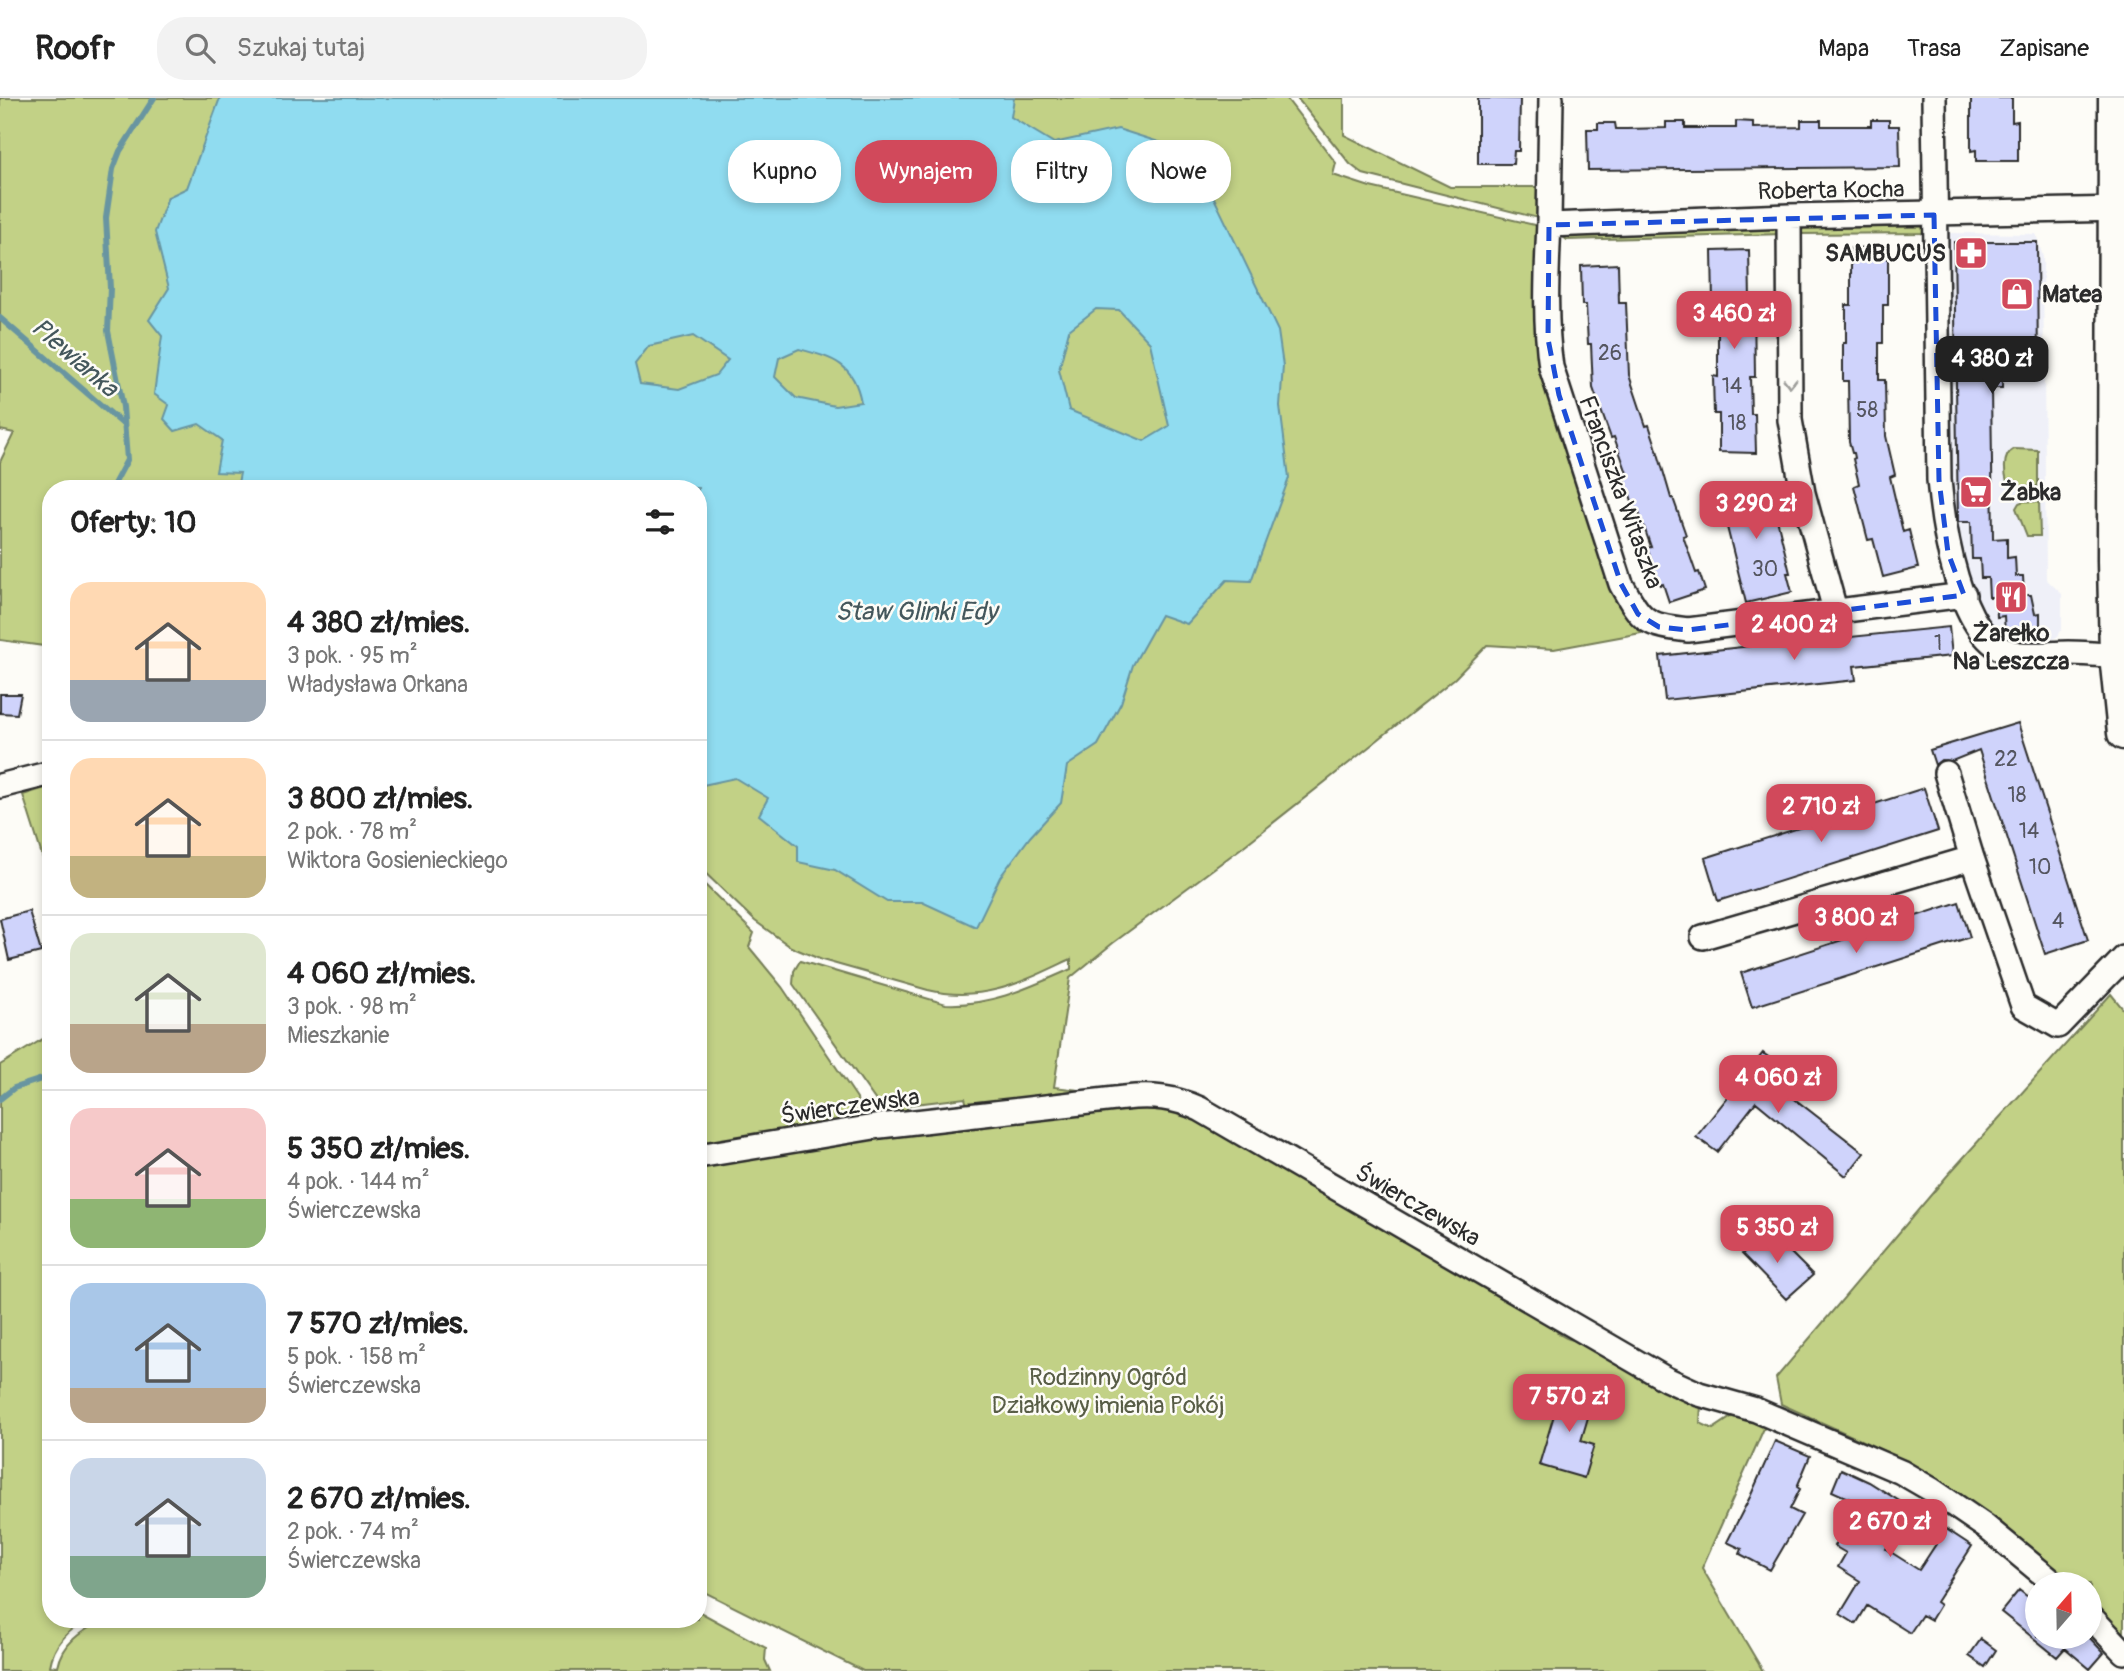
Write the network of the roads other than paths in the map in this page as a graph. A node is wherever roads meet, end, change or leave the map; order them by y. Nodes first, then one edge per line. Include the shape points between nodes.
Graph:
1 (1550, 98) edge
2 (1934, 98) edge
3 (2115, 98) edge
4 (2119, 209) edge
5 (1934, 215) junction
6 (1789, 216) junction
7 (1549, 225) junction
8 (2119, 454) edge
9 (1964, 595) junction
10 (1835, 610) junction
11 (2116, 655) junction
12 (2123, 716) edge
13 (1946, 773) dead end
14 (42, 775) edge
15 (0, 786) edge
16 (1972, 858) junction
17 (1703, 937) dead end
18 (2124, 958) edge
19 (707, 1155) edge
20 (2040, 1572) edge
21 (2102, 1629) edge
22 (2124, 1652) edge

1 - 7 street, Franciszka Witaszka
2 - 5 street
3 - 4 street
4 - 5 street, Roberta Kocha
4 - 8 street
5 - 6 street, Roberta Kocha
5 - 9 street via 1940,491 1948,553
6 - 7 street, Roberta Kocha
6 -> 10 street via 1790,420 1803,493
7 - 10 street, Franciszka Witaszka via 1551,367 1621,584 1638,614 1659,627 1688,630
8 - 11 street
9 - 10 street, Franciszka Witaszka
9 - 11 street via 1980,631 2009,652
11 - 12 street
13 - 16 street
14 - 15 street
16 - 17 street
16 - 18 street via 2023,1006 2058,1026
19 - 20 street, Świerczewska via 905,1123 1124,1098 1176,1099 1666,1379 1756,1410 1915,1480 1986,1527
21 - 22 street

